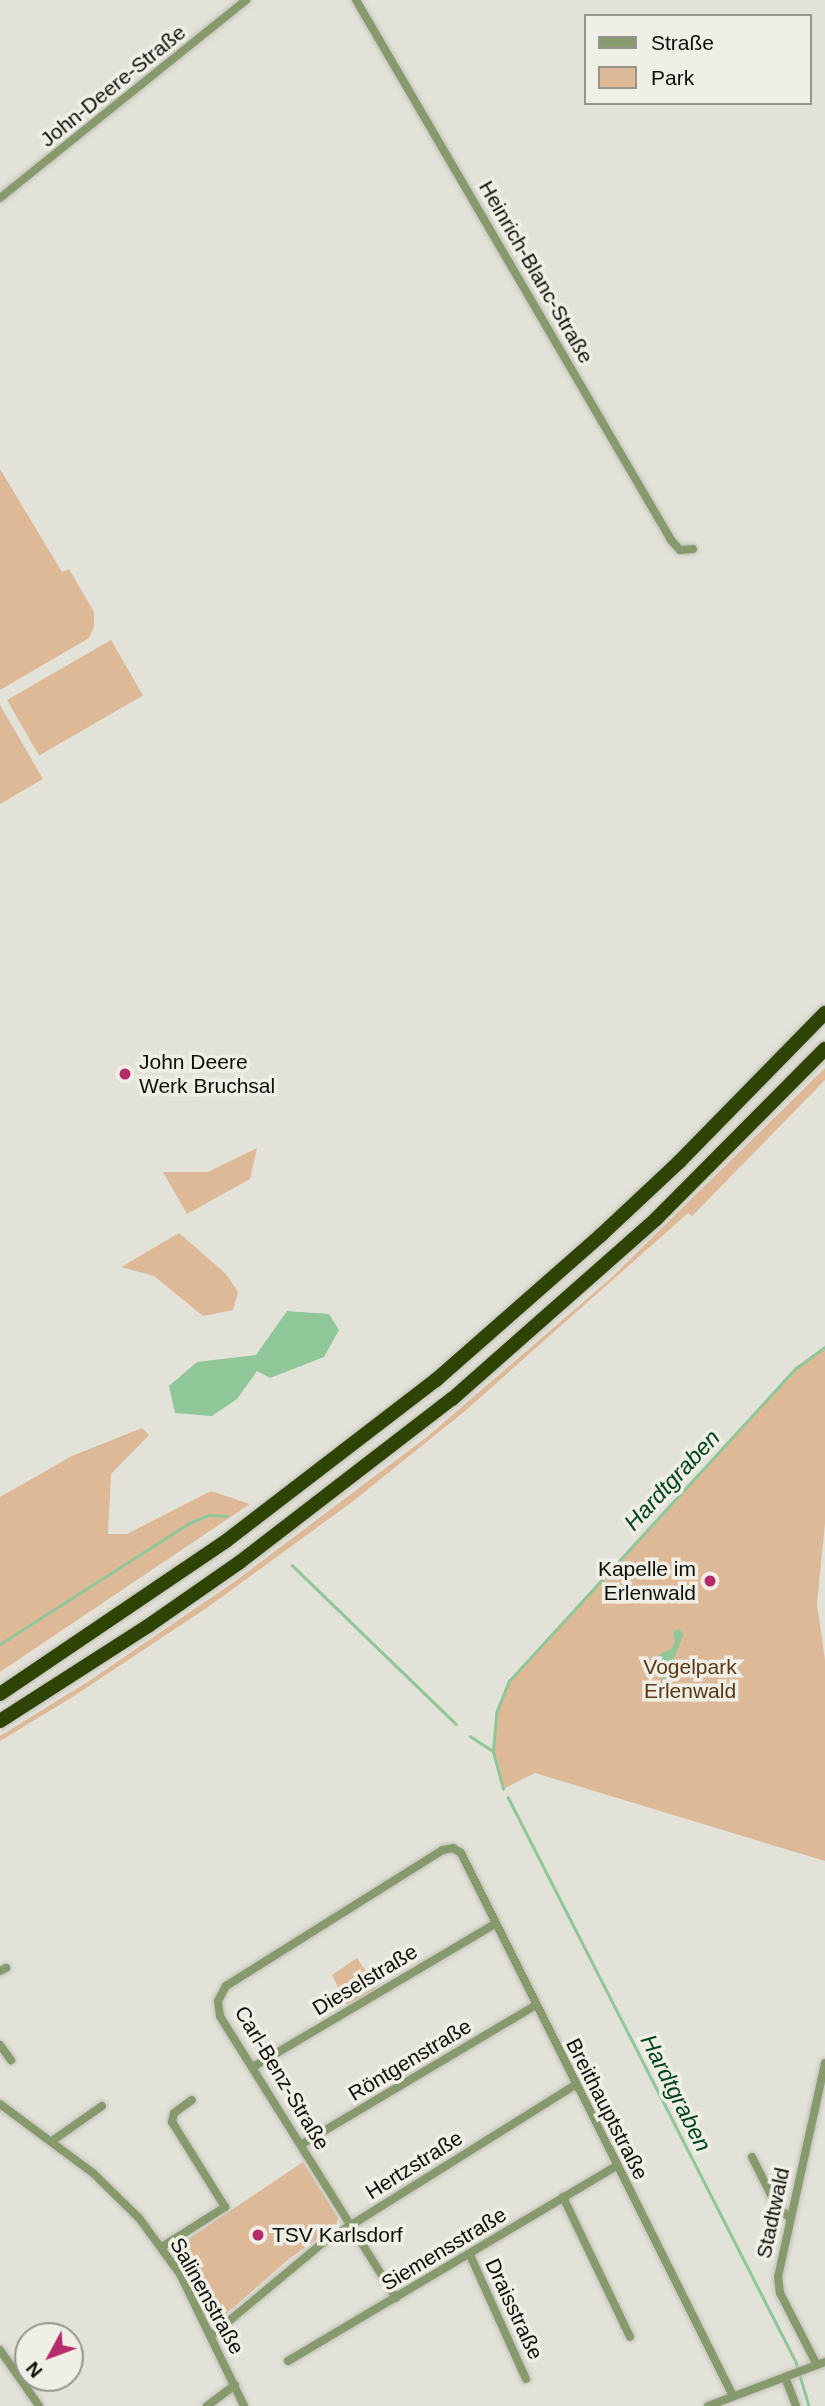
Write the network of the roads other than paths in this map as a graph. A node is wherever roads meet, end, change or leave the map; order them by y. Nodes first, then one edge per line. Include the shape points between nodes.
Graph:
1 (246, 0) edge
2 (356, 0) edge
3 (0, 198) edge
4 (693, 549) dead end
5 (825, 1013) edge
6 (825, 1049) edge
7 (0, 1694) edge
8 (0, 1721) edge
9 (443, 1850) joint
10 (495, 1924) junction
11 (536, 2005) junction
12 (0, 2045) edge
13 (11, 2060) dead end
14 (825, 2063) edge
15 (253, 2067) junction
16 (575, 2085) junction
17 (192, 2100) dead end
18 (0, 2104) edge
19 (102, 2106) dead end
20 (52, 2141) junction
21 (302, 2144) junction
22 (752, 2157) dead end
23 (616, 2166) junction
24 (563, 2197) junction
25 (789, 2217) junction
26 (351, 2225) junction
27 (162, 2247) junction
28 (470, 2255) junction
29 (396, 2298) junction
30 (211, 2336) junction
31 (630, 2337) dead end
32 (0, 2350) edge
33 (288, 2361) dead end
34 (821, 2363) edge
35 (787, 2376) junction
36 (526, 2379) dead end
37 (235, 2385) junction
38 (733, 2396) junction
39 (39, 2406) edge
40 (207, 2406) edge
41 (244, 2406) edge
42 (708, 2406) edge
43 (796, 2406) edge

1 - 3 street, John-Deere-Straße
2 - 4 street, Heinrich-Blanc-Straße via 671,540 680,550
5 - 7 highway via 601,1235 436,1380 226,1541
6 - 8 highway via 646,1227 452,1399 240,1562
9 - 10 street, Breithauptstraße via 453,1848 461,1853
9 - 15 street, Carl-Benz-Straße via 226,1986 218,2001 220,2016
10 - 11 street, Breithauptstraße
10 - 15 street, Dieselstraße
11 - 16 street, Breithauptstraße
11 - 21 street, Röntgenstraße
12 - 13 street
14 - 25 street, Stadtwald
15 - 21 street, Carl-Benz-Straße
16 - 23 street, Breithauptstraße
16 - 26 street, Hertzstraße
17 - 27 street via 174,2113 172,2122 225,2207
18 - 20 street, Salinenstraße
19 - 20 street
20 - 27 street, Salinenstraße via 117,2195
21 - 26 street, Carl-Benz-Straße
22 - 25 street via 777,2207
23 - 24 street, Siemensstraße
23 - 38 street, Breithauptstraße
24 - 28 street, Siemensstraße
24 - 31 street
25 - 34 street, Stadtwald via 778,2277 780,2293
26 - 29 street, Carl-Benz-Straße
26 - 30 street, Hertzstraße via 307,2254
27 - 30 street, Salinenstraße
28 - 29 street, Siemensstraße
28 - 36 street, Draisstraße
29 - 33 street, Siemensstraße
30 - 37 street, Salinenstraße
32 - 39 street
34 - 35 street
35 - 38 street
35 - 43 street
37 - 40 street
37 - 41 street, Salinenstraße
38 - 42 street

